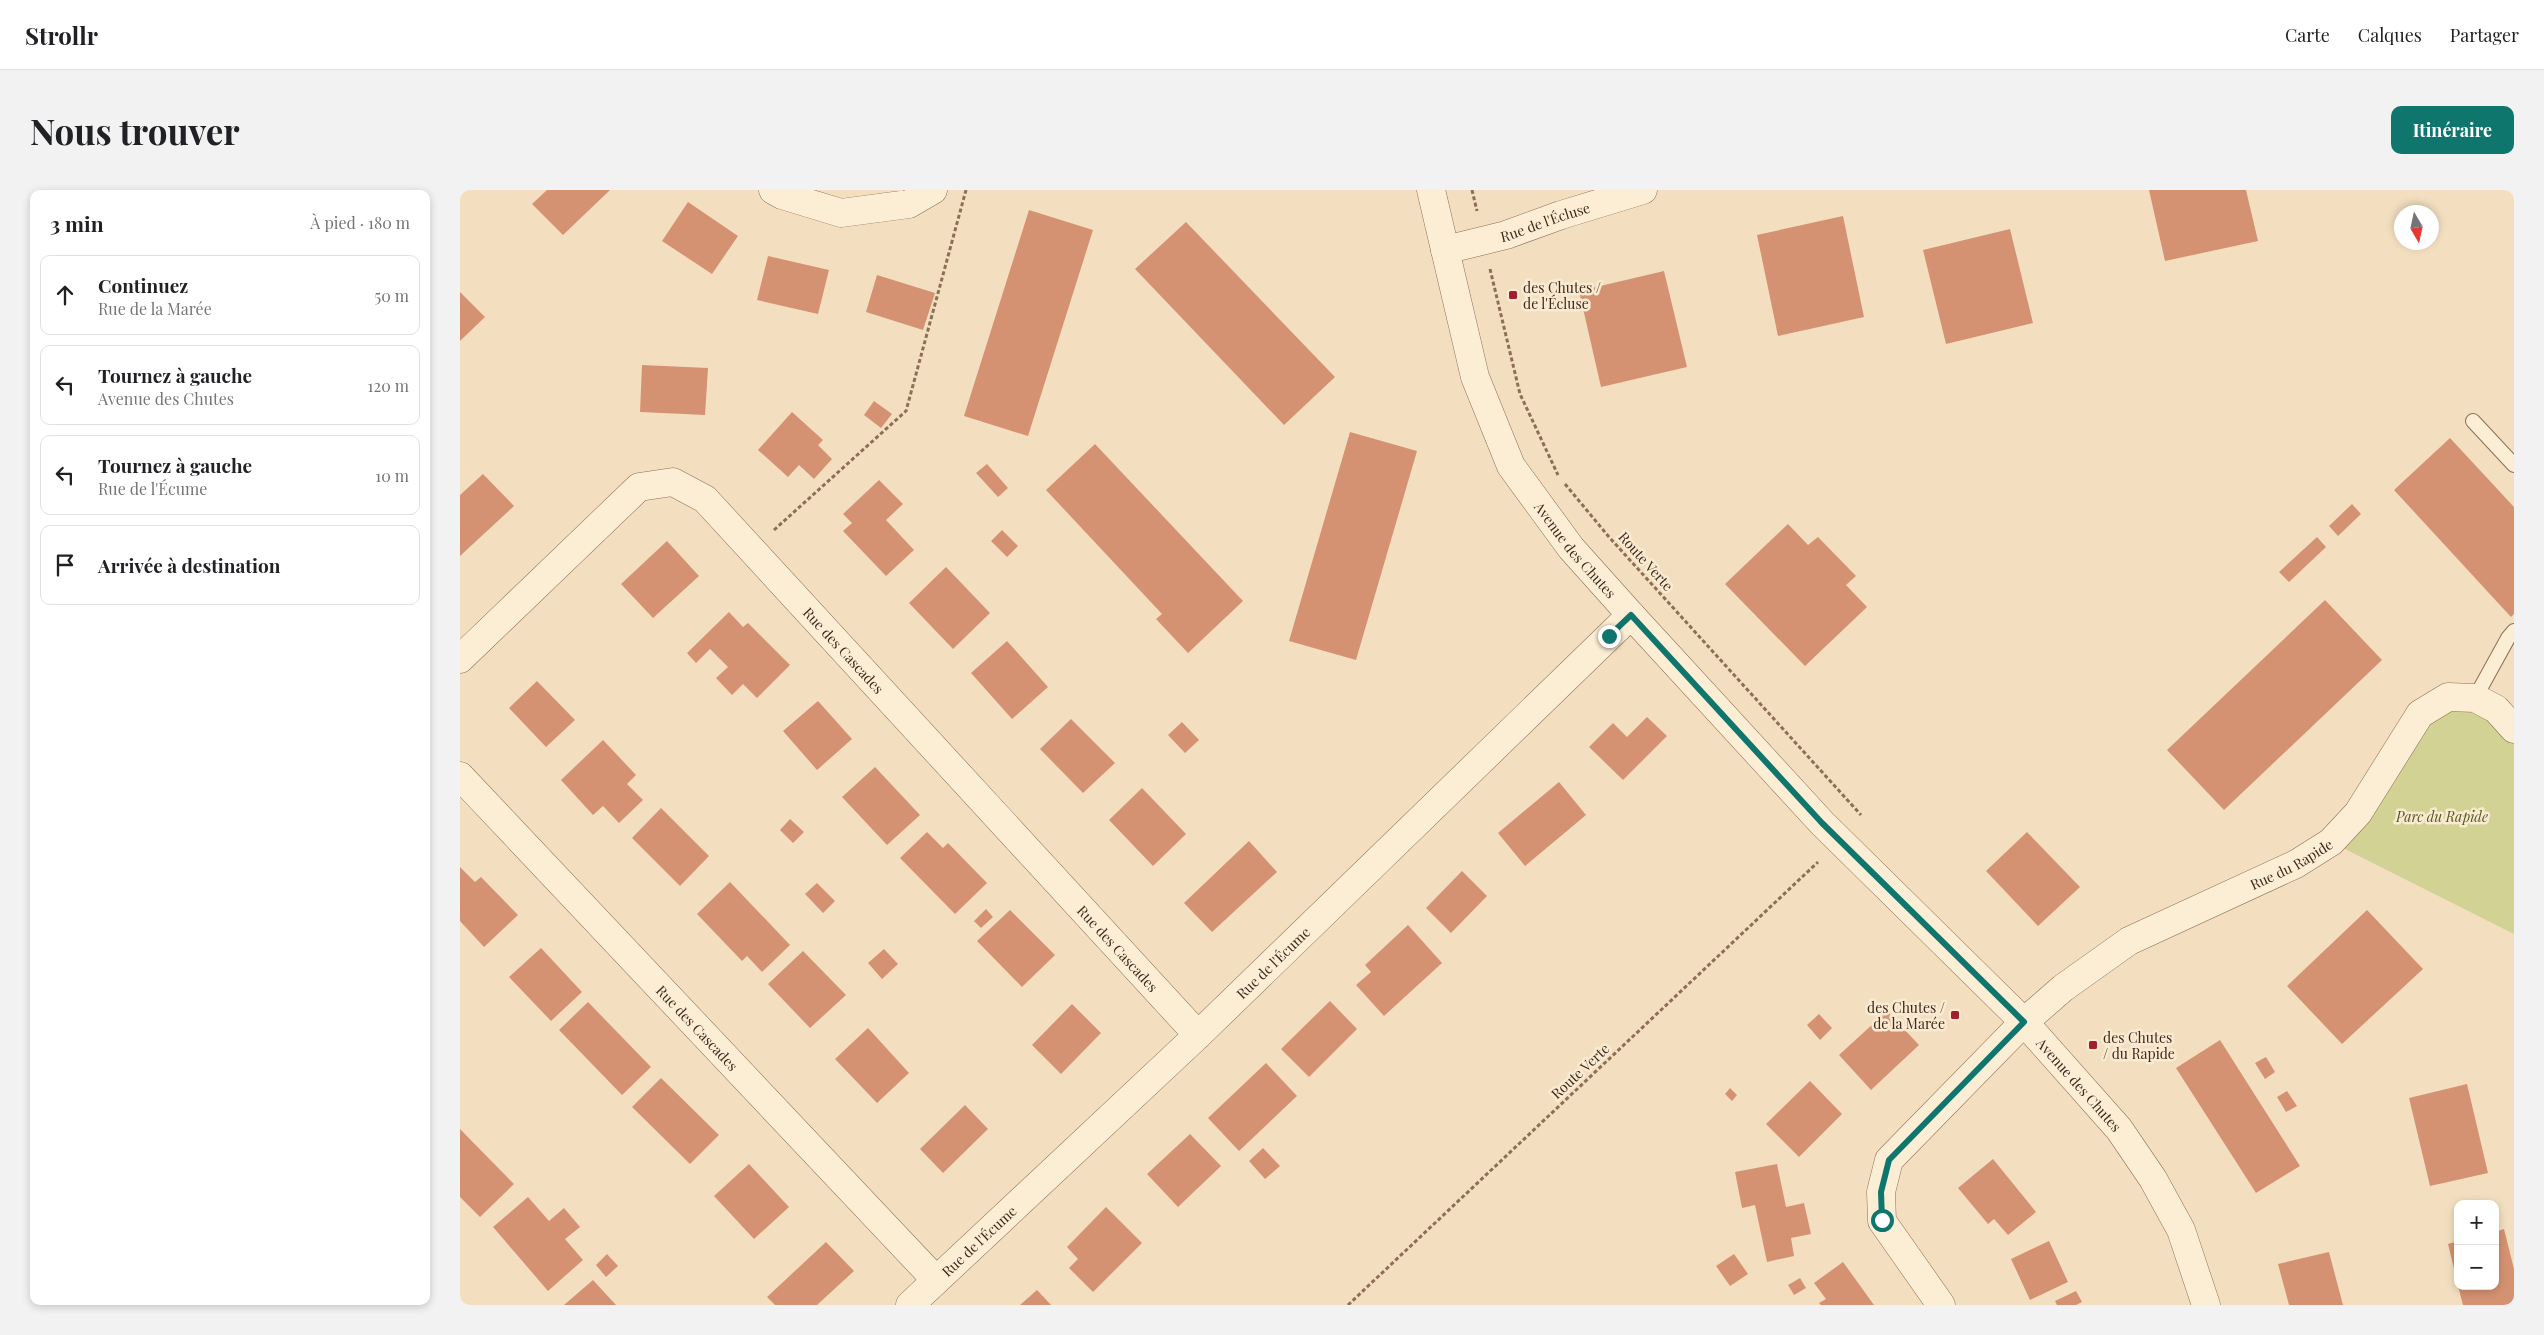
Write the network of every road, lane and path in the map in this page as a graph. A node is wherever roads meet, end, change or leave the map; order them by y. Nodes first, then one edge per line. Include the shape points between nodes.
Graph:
1 (773, 190) edge
2 (933, 190) edge
3 (966, 190) edge
4 (1431, 190) edge
5 (1472, 190) edge
6 (1643, 190) edge
7 (1475, 203) dead end
8 (1445, 250) junction
9 (1492, 273) dead end
10 (2473, 421) dead end
11 (2514, 465) edge
12 (751, 550) junction
13 (1631, 615) junction
14 (2514, 631) edge
15 (460, 659) edge
16 (2475, 698) junction
17 (2514, 729) edge
18 (460, 776) edge
19 (1864, 819) dead end
20 (1820, 861) dead end
21 (2024, 1022) junction
22 (1198, 1035) junction
23 (936, 1280) junction
24 (910, 1305) edge
25 (1348, 1305) edge
26 (1941, 1305) edge
27 (2206, 1305) edge

1 - 2 street via 841,213 909,204
3 - 12 path via 906,411
4 - 8 street, Avenue des Chutes
5 - 7 path
6 - 8 street, Rue de l'Écluse via 1506,235
8 - 13 street, Avenue des Chutes via 1475,377 1511,466 1571,548
9 - 19 path, Route Verte via 1520,394 1558,477
10 - 11 lane
12 - 15 street, Rue des Cascades via 705,499 673,482 639,487
12 - 22 street, Rue des Cascades
13 - 21 street, Avenue des Chutes via 1822,823
13 - 22 street, Rue de l'Écume
14 - 16 lane
16 - 17 street, Rue du Rapide via 2496,709
16 - 21 street, Rue du Rapide via 2448,697 2420,714 2358,813 2331,842 2296,864 2129,941 2063,988
18 - 23 street, Rue des Cascades
20 - 25 path, Route Verte
21 - 26 street, Rue du Rapide via 1889,1160 1881,1192 1882,1220
21 - 27 street, Avenue des Chutes via 2119,1129 2153,1179 2181,1230
22 - 23 street, Rue de l'Écume
23 - 24 street, Rue de l'Écume

